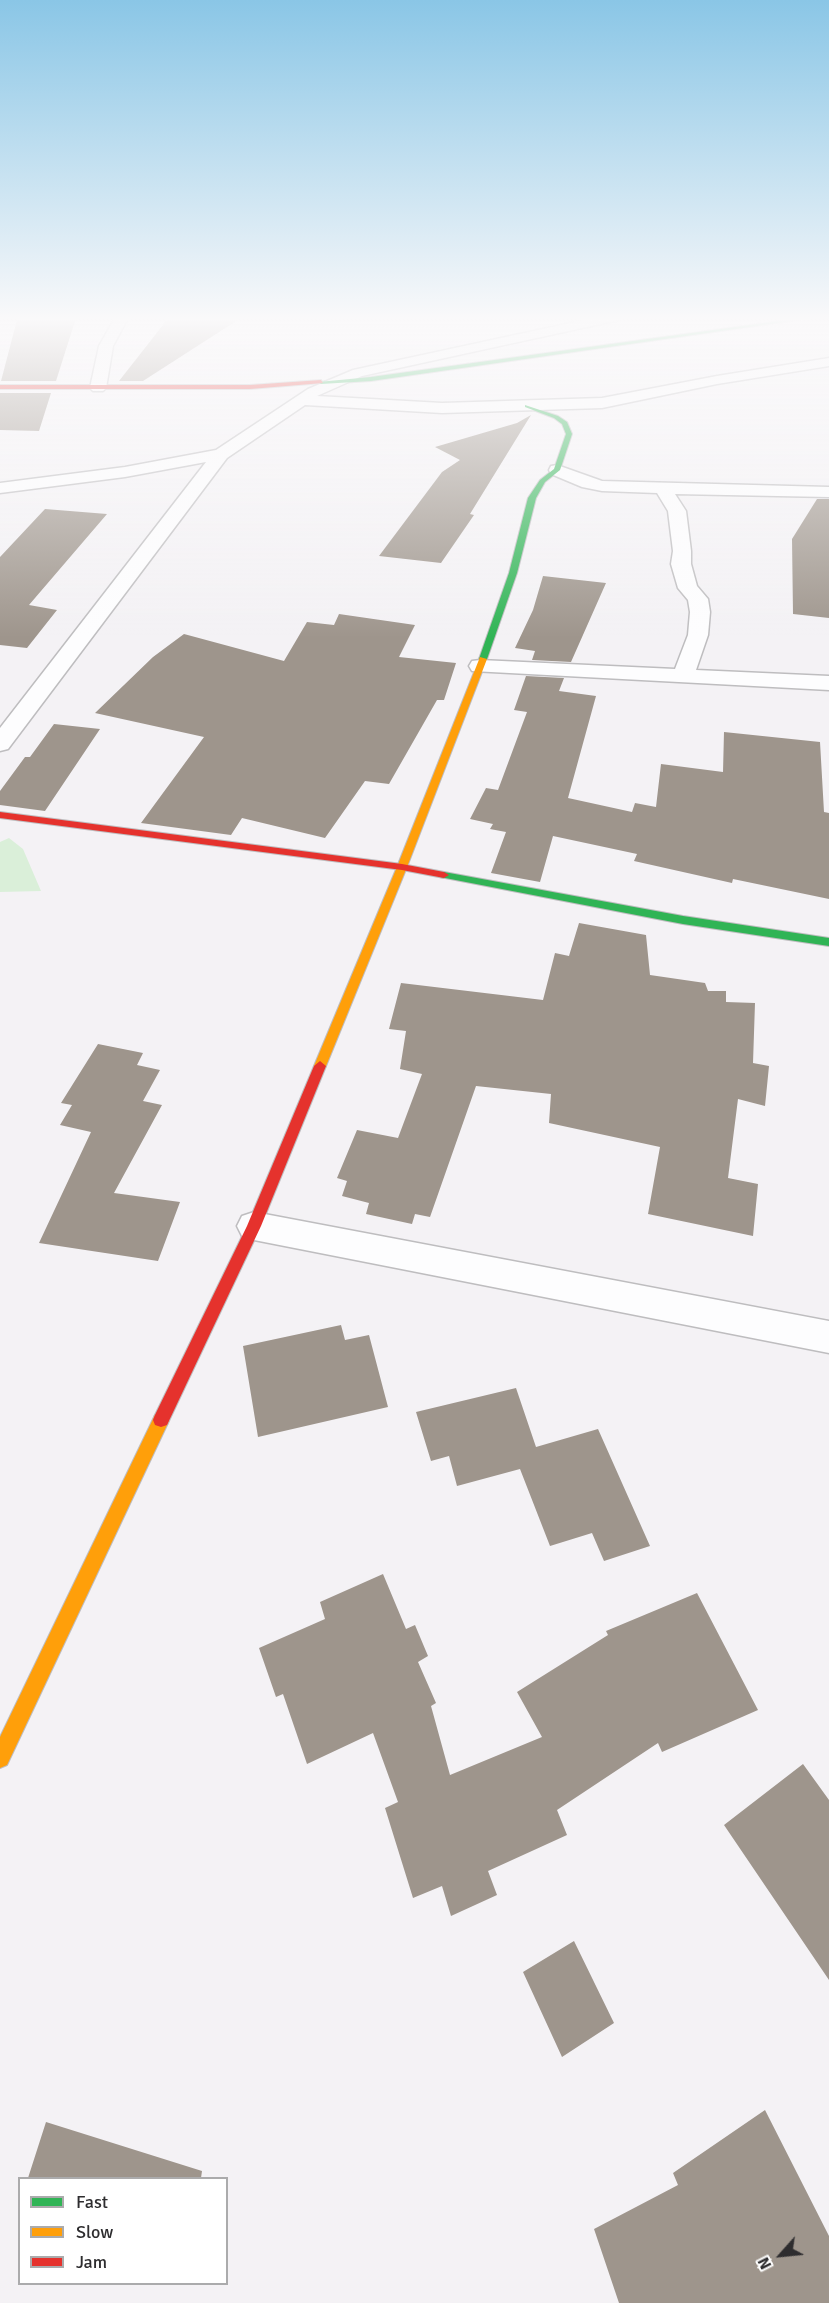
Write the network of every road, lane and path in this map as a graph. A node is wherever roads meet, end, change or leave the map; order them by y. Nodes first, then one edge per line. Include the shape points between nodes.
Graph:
1 (266, 423) edge
2 (565, 423) edge
3 (221, 454) junction
4 (557, 470) junction
5 (0, 488) edge
6 (663, 489) junction
7 (829, 492) edge
8 (480, 666) junction
9 (683, 676) junction
10 (829, 683) edge
11 (0, 744) edge
12 (0, 815) edge
13 (402, 867) junction
14 (829, 942) edge
15 (254, 1226) junction
16 (829, 1337) edge
17 (0, 1758) edge

1 - 3 street
2 - 4 street via 569,434
3 - 5 street via 125,472
3 - 11 street
4 - 6 street via 602,486
4 - 8 street via 542,481 532,498 513,573
6 - 7 street
6 - 9 street via 676,511 681,564 700,612 698,635
8 - 9 street
8 - 13 street
9 - 10 street
12 - 13 street
13 - 14 street via 683,920
13 - 15 street
15 - 16 street
15 - 17 street

